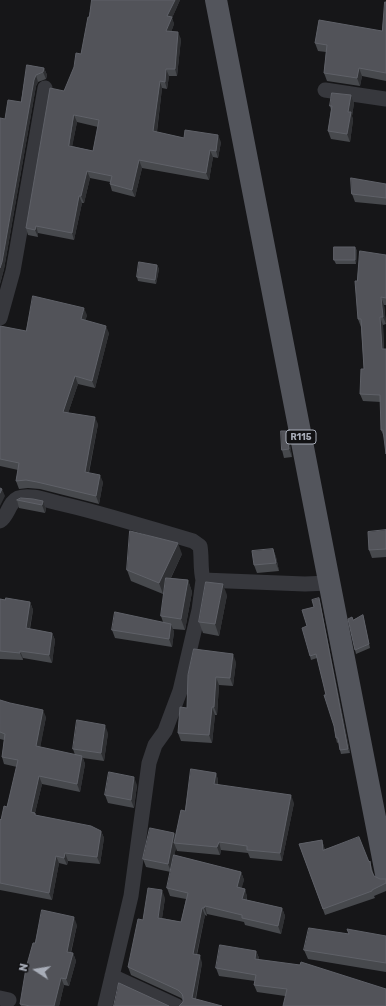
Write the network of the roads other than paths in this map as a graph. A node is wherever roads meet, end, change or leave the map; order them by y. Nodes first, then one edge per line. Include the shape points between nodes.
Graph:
1 (216, 0) edge
2 (44, 88) dead end
3 (325, 90) dead end
4 (386, 99) edge
5 (0, 318) edge
6 (0, 521) edge
7 (203, 580) junction
8 (329, 583) junction
9 (386, 874) edge
10 (112, 976) junction
11 (105, 1006) edge
12 (178, 1006) edge

1 - 8 main road, R115
2 - 5 street via 13,270
3 - 4 street
6 - 7 street via 13,502 19,498 32,497 94,512 193,541 200,546
7 - 8 street
7 - 10 street via 199,610 180,691 165,731 155,745 149,763 131,896
8 - 9 main road, R115
10 - 11 street
10 - 12 street

